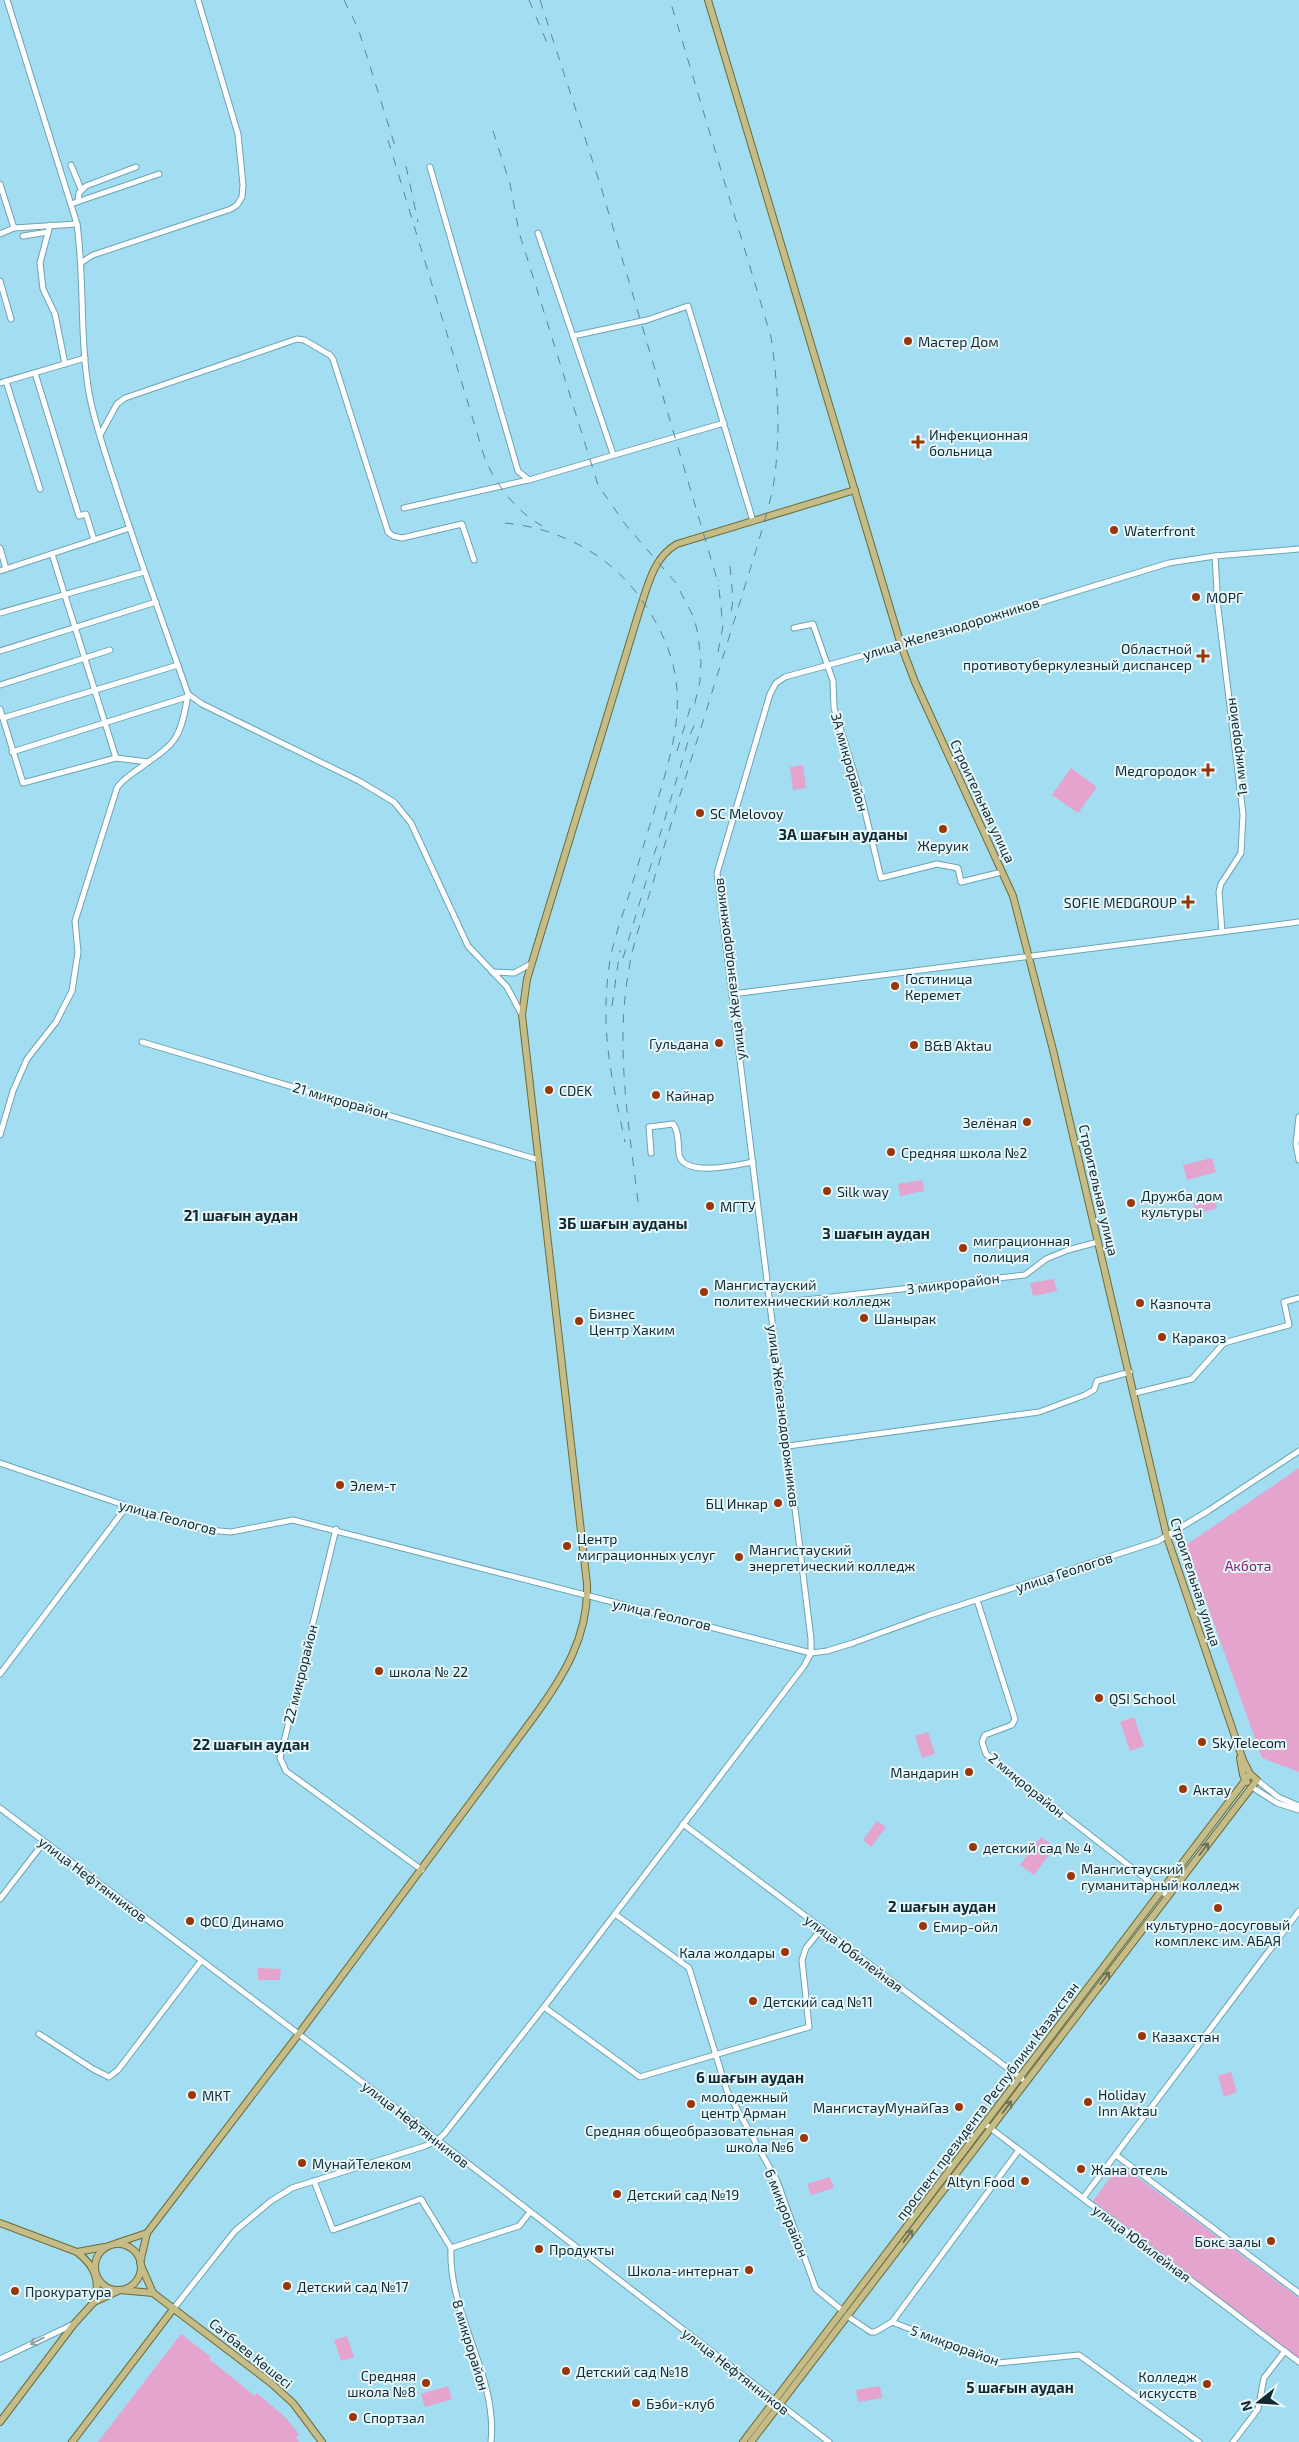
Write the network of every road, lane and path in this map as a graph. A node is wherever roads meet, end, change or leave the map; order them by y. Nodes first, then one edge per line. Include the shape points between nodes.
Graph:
1 (7, 0) edge
2 (198, 0) edge
3 (708, 0) edge
4 (71, 165) dead end
5 (136, 167) dead end
6 (430, 167) dead end
7 (159, 174) dead end
8 (0, 184) edge
9 (80, 189) junction
10 (78, 201) junction
11 (70, 204) junction
12 (77, 224) junction
13 (50, 225) junction
14 (14, 228) junction
15 (48, 232) junction
16 (538, 233) dead end
17 (0, 234) edge
18 (23, 236) dead end
19 (82, 262) junction
20 (0, 281) edge
21 (11, 319) dead end
22 (572, 336) junction
23 (85, 358) junction
24 (65, 364) junction
25 (35, 373) junction
26 (3, 382) edge
27 (724, 423) junction
28 (100, 436) junction
29 (613, 454) junction
30 (529, 480) junction
31 (40, 489) dead end
32 (855, 490) junction
33 (404, 508) dead end
34 (753, 521) junction
35 (130, 528) junction
36 (94, 540) junction
37 (0, 548) edge
38 (1299, 549) edge
39 (52, 554) junction
40 (1215, 556) junction
41 (474, 560) dead end
42 (6, 569) junction
43 (0, 571) edge
44 (144, 572) junction
45 (64, 594) junction
46 (156, 602) junction
47 (0, 613) edge
48 (75, 627) junction
49 (794, 628) dead end
50 (901, 645) junction
51 (110, 650) dead end
52 (0, 651) edge
53 (85, 659) junction
54 (178, 665) junction
55 (828, 665) junction
56 (0, 685) edge
57 (95, 690) junction
58 (188, 696) junction
59 (0, 709) edge
60 (3, 718) junction
61 (105, 722) junction
62 (12, 752) junction
63 (116, 758) junction
64 (148, 762) junction
65 (1002, 872) junction
66 (1299, 922) edge
67 (1222, 932) junction
68 (1030, 956) junction
69 (531, 964) junction
70 (492, 972) junction
71 (732, 994) junction
72 (522, 1015) junction
73 (142, 1042) dead end
74 (1299, 1117) edge
75 (0, 1135) edge
76 (651, 1153) dead end
77 (539, 1160) junction
78 (1299, 1160) edge
79 (754, 1162) junction
80 (1098, 1242) junction
81 (1299, 1298) edge
82 (770, 1304) junction
83 (1130, 1372) junction
84 (1135, 1393) junction
85 (788, 1446) junction
86 (1299, 1451) edge
87 (0, 1463) edge
88 (127, 1506) junction
89 (336, 1529) junction
90 (1167, 1537) junction
91 (587, 1597) junction
92 (977, 1600) junction
93 (811, 1653) junction
94 (0, 1674) edge
95 (1241, 1752) junction
96 (1250, 1774) junction
97 (1245, 1780) junction
98 (1257, 1780) junction
99 (1252, 1786) junction
100 (1299, 1806) edge
101 (0, 1808) edge
102 (1299, 1810) edge
103 (683, 1824) junction
104 (44, 1842) junction
105 (422, 1870) junction
106 (1162, 1891) junction
107 (1168, 1896) junction
108 (0, 1899) edge
109 (1299, 1911) edge
110 (615, 1914) junction
111 (822, 1928) junction
112 (201, 1961) junction
113 (544, 2007) junction
114 (39, 2034) dead end
115 (298, 2035) junction
116 (716, 2054) junction
117 (1020, 2078) junction
118 (1026, 2082) junction
119 (988, 2126) junction
120 (438, 2140) junction
121 (1019, 2150) junction
122 (1116, 2155) junction
123 (314, 2181) junction
124 (1083, 2198) junction
125 (530, 2212) junction
126 (0, 2223) edge
127 (147, 2233) junction
128 (111, 2245) junction
129 (451, 2248) junction
130 (77, 2252) junction
131 (140, 2263) junction
132 (95, 2272) junction
133 (120, 2290) junction
134 (153, 2293) junction
135 (1299, 2294) edge
136 (94, 2302) junction
137 (174, 2308) junction
138 (845, 2313) junction
139 (892, 2322) junction
140 (74, 2324) junction
141 (1285, 2351) junction
142 (0, 2359) edge
143 (1299, 2362) edge
144 (777, 2403) junction
145 (0, 2422) edge
146 (72, 2442) edge
147 (322, 2442) edge
148 (491, 2442) edge
149 (744, 2442) edge
150 (751, 2442) edge
151 (829, 2442) edge
152 (1199, 2442) edge
153 (1233, 2442) edge

1 - 11 street
2 - 19 street via 238,134 242,197 230,209 93,255
3 - 32 main road, Строительная улица
4 - 9 street
5 - 9 street
6 - 30 street via 518,471
7 - 10 street
8 - 14 street
9 - 10 street
10 - 11 street
11 - 12 street
12 - 13 street
12 - 19 street
13 - 14 street
13 - 15 street
14 - 17 street
15 - 18 street
15 - 24 street via 40,263 43,290 55,314
16 - 22 street
19 - 23 street
20 - 21 street
22 - 27 street via 647,320 688,306
22 - 29 street
23 - 24 street
23 - 28 street via 90,399
24 - 25 street
25 - 26 street
25 - 36 street via 79,516 86,514
26 - 31 street
27 - 29 street
27 - 34 street
28 - 35 street
28 - 41 street via 117,404 125,398 297,339 304,340 333,359 388,532 402,538 462,524
29 - 30 street
30 - 33 street
32 - 34 main road
32 - 50 main road, Строительная улица
34 - 69 main road via 677,544 658,561 635,624
35 - 36 street
35 - 44 street
36 - 39 street
37 - 42 street
38 - 40 street, улица Железнодорожников
39 - 42 street
39 - 45 street
40 - 50 street, улица Железнодорожников via 1128,574
40 - 67 street, 1а микрорайон via 1244,835 1240,853 1219,892
42 - 43 street
44 - 45 street
44 - 46 street
45 - 47 street
45 - 48 street
46 - 48 street
46 - 54 street
48 - 52 street
48 - 53 street
49 - 55 street, 3А микрорайон via 813,624
50 - 55 street, улица Железнодорожников
50 - 65 main road, Строительная улица
51 - 53 street
53 - 56 street
53 - 57 street
54 - 57 street
54 - 58 street
55 - 65 street, 3А микрорайон via 835,689 834,708 861,795 881,878 937,864 958,868 961,882
55 - 71 street, улица Железнодорожников via 785,677 770,694 719,860 717,873
57 - 60 street
57 - 61 street
58 - 61 street
58 - 64 street via 175,740 161,755
58 - 70 street via 359,781 394,802 411,823 468,946
59 - 60 street
60 - 62 street
61 - 62 street
61 - 63 street
62 - 63 street via 23,784
63 - 64 street
64 - 75 street via 121,781 113,796 75,921 78,952 72,990 56,1022 27,1059
65 - 68 main road, Строительная улица via 1013,896
66 - 67 street
67 - 68 street
68 - 71 street
68 - 80 main road, Строительная улица
69 - 70 street via 514,973
69 - 72 main road
70 - 72 street via 513,995
71 - 79 street, улица Железнодорожников
72 - 77 main road
73 - 77 street, 21 микрорайон
74 - 78 street via 1296,1138
76 - 79 street via 649,1127 673,1124 682,1162 700,1169
77 - 91 main road
79 - 82 street, улица Железнодорожников
80 - 82 street, 3 микрорайон via 1068,1250 1025,1275
80 - 83 main road, Строительная улица
81 - 84 street via 1284,1302 1289,1325 1224,1343 1192,1379
82 - 85 street, улица Железнодорожников
83 - 84 main road, Строительная улица
83 - 85 street via 1097,1381 1094,1390 1086,1395 1040,1412
84 - 90 main road, Строительная улица
85 - 93 street, улица Железнодорожников via 812,1639
86 - 90 street, улица Геологов
87 - 88 street, улица Геологов
88 - 89 street, улица Геологов via 220,1532 293,1520
88 - 94 street
89 - 91 street, улица Геологов
89 - 105 street, 22 микрорайон via 280,1758 286,1771
90 - 92 street, улица Геологов
90 - 95 main road, Строительная улица
91 - 93 street, улица Геологов
91 - 105 main road via 578,1643 567,1671
92 - 93 street, улица Геологов via 844,1646
92 - 106 street, 2 микрорайон via 1015,1719 1012,1725 985,1735 982,1742 986,1754
93 - 103 street
95 - 96 main road, Строительная улица
95 - 97 main road, Строительная улица via 1240,1765
96 - 97 main road, проспект президента Республики Казахстан
96 - 98 main road, Строительная улица
97 - 99 main road
97 - 106 main road, проспект президента Республики Казахстан
98 - 99 main road, проспект президента Республики Казахстан
98 - 100 street, Строительная улица via 1278,1797
99 - 102 street via 1277,1803
107 -> 99 main road, проспект президента Республики Казахстан
101 - 104 street, улица Нефтянников
103 - 110 street
103 - 111 street, улица Юбилейная
104 - 108 street
104 - 112 street, улица Нефтянников
105 - 115 main road
106 - 107 street
106 - 117 main road, проспект президента Республики Казахстан
118 -> 107 main road, проспект президента Республики Казахстан
109 - 122 street
110 - 113 street
110 - 116 street, 6 микрорайон via 689,1968
111 - 116 street via 806,1948 802,1960 809,2027
111 - 117 street, улица Юбилейная
112 - 114 street via 118,2070 109,2077
112 - 115 street, улица Нефтянников
113 - 116 street via 640,2077
113 - 120 street
115 - 120 street, улица Нефтянников
115 - 127 main road
116 - 138 street, 6 микрорайон via 727,2091 777,2181 816,2290
117 - 118 street, улица Юбилейная
117 - 119 main road, проспект президента Республики Казахстан
119 -> 118 main road, проспект президента Республики Казахстан
119 - 121 street, улица Юбилейная
119 - 138 main road, проспект президента Республики Казахстан
120 - 123 street
120 - 125 street, улица Нефтянников
121 - 124 street, улица Юбилейная
121 - 139 street, 5 микрорайон
122 - 124 street
122 - 135 street
123 - 129 street via 333,2230 421,2199
123 - 137 street via 271,2200 235,2231
124 - 141 street, улица Юбилейная
125 - 129 street via 519,2226
125 - 144 street, улица Нефтянников
126 - 130 main road
127 - 128 main road
127 - 131 main road
128 - 130 main road
128 - 131 main road via 133,2250
128 - 132 main road via 97,2258
129 - 148 street, 8 микрорайон via 450,2263 456,2293 493,2415
130 - 132 main road
131 - 133 main road via 134,2284
131 - 134 main road
132 - 133 main road via 102,2284
132 - 136 main road via 98,2288
133 - 134 main road
133 - 136 main road
134 - 137 main road, Сәтбаев Көшесі
136 - 140 main road
137 - 146 main road
137 - 147 main road, Сәтбаев Көшесі via 246,2362 293,2403
138 - 139 street, 5 микрорайон via 871,2332
138 - 144 main road, проспект президента Республики Казахстан
139 - 152 street, 5 микрорайон via 998,2363 1079,2355
140 -> 142 street
140 - 145 main road
141 - 143 street, улица Юбилейная
141 - 153 street via 1264,2378 1258,2409
144 - 149 main road, проспект президента Республики Казахстан
144 - 150 main road, проспект президента Республики Казахстан
144 - 151 street, улица Нефтянников

